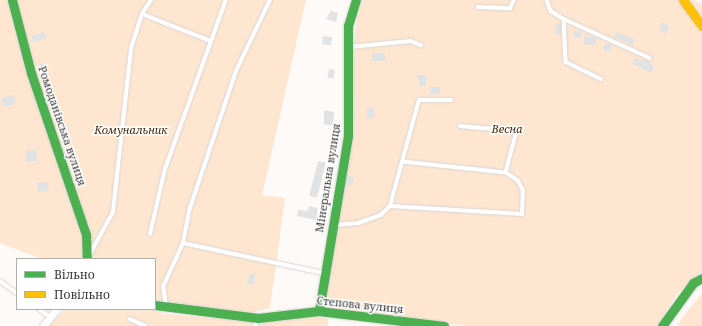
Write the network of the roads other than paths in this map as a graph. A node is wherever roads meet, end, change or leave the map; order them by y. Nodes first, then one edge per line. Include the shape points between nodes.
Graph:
1 (12, 0) edge
2 (151, 0) edge
3 (226, 0) edge
4 (270, 0) edge
5 (356, 0) edge
6 (514, 0) edge
7 (547, 0) edge
8 (683, 0) edge
9 (478, 6) dead end
10 (142, 14) junction
11 (564, 20) junction
12 (702, 26) edge
13 (211, 41) junction
14 (421, 45) dead end
15 (348, 47) junction
16 (650, 58) dead end
17 (601, 78) dead end
18 (451, 100) dead end
19 (460, 126) dead end
20 (403, 162) junction
21 (506, 173) junction
22 (390, 206) junction
23 (332, 225) junction
24 (150, 234) dead end
25 (183, 243) junction
26 (87, 258) edge
27 (324, 273) junction
28 (702, 278) edge
29 (0, 281) edge
30 (16, 292) edge
31 (156, 305) edge
32 (168, 309) junction
33 (40, 310) edge
34 (56, 310) edge
35 (319, 311) junction
36 (50, 317) junction
37 (130, 319) dead end
38 (256, 322) edge
39 (43, 326) edge
40 (146, 326) edge
41 (444, 326) edge
42 (662, 326) edge

1 - 26 street, Ромоданівська вулиця via 31,73 86,235
2 - 10 lane
3 - 13 lane
4 - 25 lane via 236,71 190,208
5 - 15 street, Мінеральна вулиця via 348,26
6 - 9 lane via 510,8
7 - 11 lane via 551,11
8 - 12 street
10 - 13 lane
10 - 26 lane via 125,85 113,212
11 - 16 lane
11 - 17 lane via 566,62
13 - 24 lane via 165,169
14 - 15 lane via 411,41
15 - 23 street, Мінеральна вулиця via 348,135
18 - 20 lane via 419,100
19 - 21 lane via 517,131
20 - 21 lane
20 - 22 lane
21 - 22 lane via 518,181 523,191 520,216
22 - 23 lane via 381,215 358,223
23 - 27 street, Мінеральна вулиця
25 - 27 lane via 273,259
25 - 32 lane via 164,287
27 - 35 street, Мінеральна вулиця
28 - 42 street via 693,283
29 - 30 lane
31 - 32 street, Степова вулиця
32 - 38 street, Степова вулиця
33 - 36 lane
34 - 36 street
35 - 38 street, Степова вулиця
35 - 41 street, Степова вулиця
36 - 39 street
37 - 40 lane

